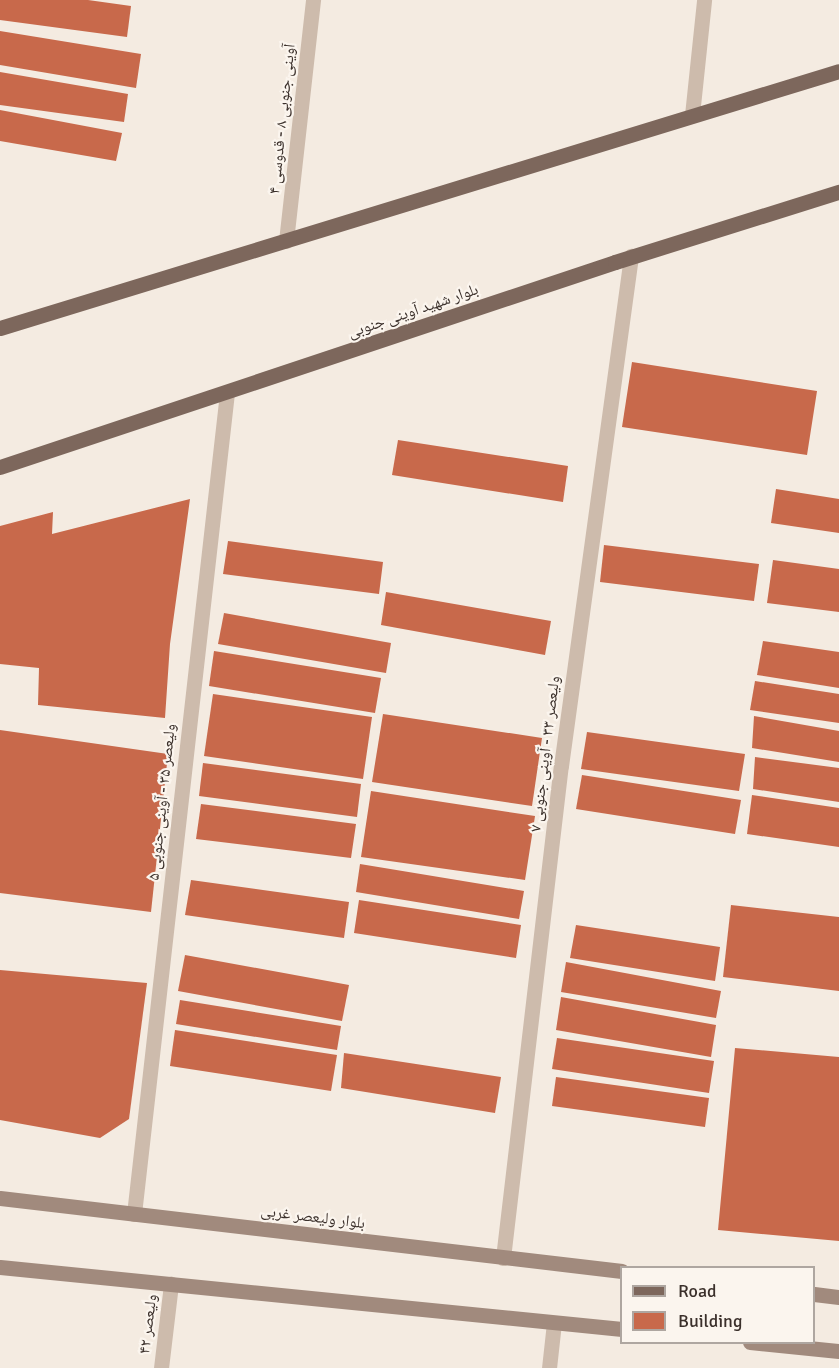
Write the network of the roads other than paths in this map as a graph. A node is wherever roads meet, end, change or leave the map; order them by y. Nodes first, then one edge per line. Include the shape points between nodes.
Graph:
1 (313, 0) edge
2 (704, 0) edge
3 (839, 71) edge
4 (692, 115) junction
5 (839, 192) edge
6 (286, 242) junction
7 (631, 256) junction
8 (0, 328) edge
9 (226, 393) junction
10 (0, 467) edge
11 (0, 1198) edge
12 (134, 1215) junction
13 (502, 1258) junction
14 (0, 1267) edge
15 (620, 1271) edge
16 (171, 1284) junction
17 (815, 1294) edge
18 (839, 1297) edge
19 (554, 1323) junction
20 (620, 1329) edge
21 (768, 1344) edge
22 (839, 1352) edge
23 (161, 1368) edge
24 (549, 1368) edge

1 - 6 street, آوینی جنوبی ۸ - قدوسی ۴
2 - 4 street
3 - 4 main road
4 - 6 main road
5 - 7 main road, بلوار شهید آوینی جنوبی
6 - 8 main road
7 - 9 main road, بلوار شهید آوینی جنوبی
7 - 13 street, ولیعصر ۳۳ - آوینی جنوبی ۷ via 561,766
9 - 10 main road, بلوار شهید آوینی جنوبی
9 - 12 street, ولیعصر ۳۵ - آوینی جنوبی ۵
11 - 12 main road, بلوار ولیعصر غربی
12 - 13 main road, بلوار ولیعصر غربی
13 - 15 main road, بلوار ولیعصر غربی
14 - 16 main road
16 - 19 main road
16 - 23 street, ولیعصر ۴۲
17 - 18 main road
19 - 20 main road
19 - 24 street
21 - 22 main road

